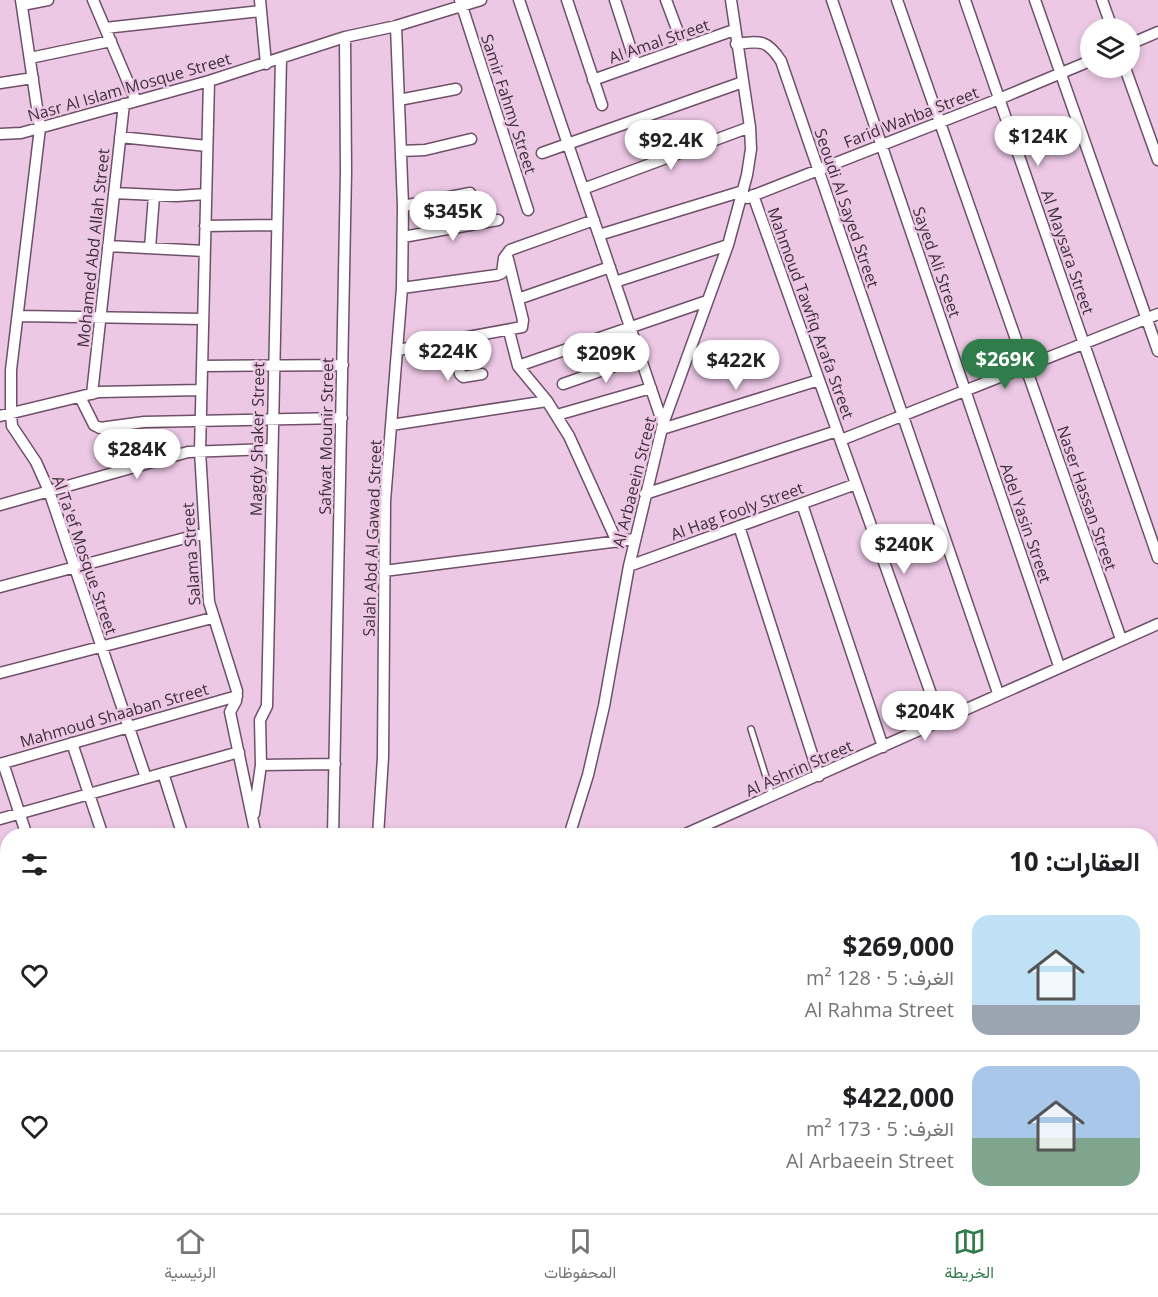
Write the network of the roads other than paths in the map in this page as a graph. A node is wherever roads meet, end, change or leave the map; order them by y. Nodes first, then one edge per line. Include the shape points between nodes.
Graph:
1 (48, 0) edge
2 (93, 0) edge
3 (481, 0) edge
4 (519, 0) edge
5 (567, 0) edge
6 (615, 0) edge
7 (666, 0) edge
8 (730, 0) edge
9 (832, 0) edge
10 (897, 0) edge
11 (965, 0) edge
12 (1035, 0) edge
13 (1102, 0) edge
14 (21, 3) edge
15 (461, 3) edge
16 (261, 6) edge
17 (1108, 18) edge
18 (396, 26) junction
19 (105, 28) junction
20 (734, 30) junction
21 (1158, 32) edge
22 (345, 37) junction
23 (1140, 40) edge
24 (111, 41) junction
25 (736, 44) junction
26 (684, 48) junction
27 (30, 58) junction
28 (281, 58) junction
29 (266, 64) junction
30 (636, 65) junction
31 (1080, 65) edge
32 (1061, 74) junction
33 (33, 78) junction
34 (1129, 78) edge
35 (593, 80) junction
36 (209, 81) junction
37 (743, 82) junction
38 (0, 83) edge
39 (456, 89) dead end
40 (999, 99) junction
41 (399, 100) junction
42 (136, 101) junction
43 (124, 104) junction
44 (602, 105) dead end
45 (940, 122) junction
46 (750, 127) junction
47 (40, 128) junction
48 (0, 134) edge
49 (120, 137) junction
50 (471, 139) dead end
51 (568, 144) junction
52 (880, 144) junction
53 (207, 146) junction
54 (401, 152) junction
55 (542, 153) dead end
56 (1158, 160) edge
57 (817, 170) junction
58 (583, 189) junction
59 (114, 193) junction
60 (470, 193) dead end
61 (206, 194) junction
62 (746, 195) junction
63 (154, 196) junction
64 (403, 206) junction
65 (528, 210) dead end
66 (498, 220) dead end
67 (594, 220) junction
68 (277, 225) junction
69 (205, 226) junction
70 (599, 235) junction
71 (403, 237) junction
72 (728, 245) junction
73 (108, 246) junction
74 (150, 248) junction
75 (205, 251) junction
76 (506, 253) junction
77 (610, 267) junction
78 (615, 282) junction
79 (402, 288) junction
80 (518, 299) junction
81 (707, 301) junction
82 (1158, 314) edge
83 (19, 316) junction
84 (1147, 318) junction
85 (100, 319) junction
86 (203, 319) junction
87 (630, 327) junction
88 (509, 331) junction
89 (455, 341) junction
90 (1084, 343) junction
91 (398, 350) junction
92 (1158, 351) edge
93 (640, 357) junction
94 (274, 365) junction
95 (343, 365) junction
96 (202, 366) junction
97 (518, 366) junction
98 (1025, 367) junction
99 (482, 374) dead end
100 (819, 380) junction
101 (563, 384) dead end
102 (651, 388) junction
103 (201, 390) junction
104 (965, 391) junction
105 (92, 394) junction
106 (80, 397) junction
107 (547, 401) junction
108 (5, 414) edge
109 (557, 415) junction
110 (902, 416) junction
111 (342, 418) junction
112 (273, 420) junction
113 (201, 421) junction
114 (391, 425) junction
115 (662, 426) junction
116 (107, 428) junction
117 (839, 435) junction
118 (272, 449) junction
119 (200, 451) junction
120 (121, 470) junction
121 (856, 484) junction
122 (49, 491) junction
123 (645, 494) junction
124 (801, 504) junction
125 (0, 505) edge
126 (740, 526) junction
127 (204, 533) junction
128 (634, 539) junction
129 (617, 542) junction
130 (1158, 558) edge
131 (629, 566) junction
132 (75, 567) junction
133 (384, 571) junction
134 (0, 587) edge
135 (212, 618) junction
136 (1158, 624) edge
137 (1120, 639) junction
138 (101, 646) junction
139 (1059, 666) junction
140 (0, 673) edge
141 (998, 693) junction
142 (237, 696) junction
143 (940, 719) junction
144 (129, 727) junction
145 (751, 729) dead end
146 (72, 743) junction
147 (883, 747) junction
148 (238, 752) junction
149 (1, 763) edge
150 (334, 764) junction
151 (261, 765) junction
152 (163, 773) junction
153 (819, 776) junction
154 (146, 778) junction
155 (89, 794) junction
156 (772, 796) junction
157 (20, 813) junction
158 (253, 818) junction
159 (0, 819) edge
160 (25, 828) edge
161 (100, 828) edge
162 (180, 828) edge
163 (255, 828) edge
164 (333, 828) edge
165 (379, 828) edge
166 (571, 828) edge
167 (699, 828) edge

1 - 14 street
2 - 19 street
3 - 15 street, Nasr Al Islam Mosque Street
4 - 51 street
5 - 35 street
6 - 30 street
7 - 26 street
8 - 20 street, Al Arbaeein Street
9 - 52 street, Sayed Ali Street
10 - 45 street, Naser Hassan Street
11 - 40 street, Al Maysara Street
12 - 32 street
13 - 17 street
14 - 27 street, Al Ta'ef Mosque Street
15 - 18 street, Nasr Al Islam Mosque Street
15 - 65 street, Samir Fahmy Street
16 - 19 street
16 - 29 street
18 - 22 street, Nasr Al Islam Mosque Street
18 - 41 street, Salah Abd Al Gawad Street
19 - 24 street
20 - 25 street, Al Arbaeein Street
20 - 26 street, Al Amal Street
21 - 23 street
22 - 28 street, Nasr Al Islam Mosque Street
22 - 95 street, Safwat Mounir Street
24 - 27 street
24 - 42 street
25 - 37 street, Al Arbaeein Street
25 - 57 street, Seoudi Al Sayed Street via 767,44 781,61
26 - 30 street, Al Amal Street
27 - 33 street, Al Ta'ef Mosque Street
28 - 29 street, Nasr Al Islam Mosque Street
28 - 68 street, Magdy Shaker Street
29 - 36 street, Nasr Al Islam Mosque Street
30 - 35 street, Al Amal Street
31 - 32 street, Farid Wahba Street
32 - 40 street, Farid Wahba Street
32 - 84 street
33 - 38 street
33 - 47 street, Al Ta'ef Mosque Street
34 - 56 street
35 - 44 street
36 - 42 street, Nasr Al Islam Mosque Street
36 - 53 street, Salama Street
37 - 46 street, Al Arbaeein Street
37 - 51 street
39 - 41 street
40 - 45 street, Farid Wahba Street
40 - 90 street, Al Maysara Street
41 - 54 street, Salah Abd Al Gawad Street
42 - 43 street, Nasr Al Islam Mosque Street
43 - 47 street, Nasr Al Islam Mosque Street
43 - 49 street, Mohamed Abd Allah Street
45 - 52 street, Farid Wahba Street
45 - 98 street, Naser Hassan Street
46 - 58 street
46 - 62 street, Al Arbaeein Street
47 - 48 street, Nasr Al Islam Mosque Street
47 - 83 street, Al Ta'ef Mosque Street
49 - 53 street
49 - 59 street, Mohamed Abd Allah Street
50 - 54 street
51 - 55 street
51 - 58 street
52 - 57 street, Farid Wahba Street
52 - 104 street, Sayed Ali Street
53 - 61 street, Salama Street
54 - 64 street, Salah Abd Al Gawad Street
57 - 62 street, Farid Wahba Street
57 - 110 street, Seoudi Al Sayed Street
58 - 67 street
59 - 63 street
59 - 73 street, Mohamed Abd Allah Street
60 - 64 street
61 - 63 street
61 - 69 street, Salama Street
62 - 70 street, Farid Wahba Street
62 - 72 street, Al Arbaeein Street
62 - 100 street, Mahmoud Tawfiq Arafa Street
63 - 74 street
64 - 71 street, Salah Abd Al Gawad Street
66 - 71 street
67 - 70 street
67 - 76 street
68 - 69 street
68 - 94 street, Magdy Shaker Street
69 - 75 street, Salama Street
70 - 77 street
71 - 79 street, Salah Abd Al Gawad Street
72 - 78 street
72 - 81 street, Al Arbaeein Street
73 - 74 street
73 - 85 street, Mohamed Abd Allah Street
74 - 75 street
75 - 86 street, Salama Street
76 - 79 street via 502,273
76 - 80 street
77 - 78 street
77 - 80 street
78 - 87 street
79 - 91 street, Salah Abd Al Gawad Street
80 - 88 street via 524,325
81 - 87 street
81 - 115 street, Al Arbaeein Street
82 - 84 street
83 - 85 street
83 - 108 street, Al Ta'ef Mosque Street
84 - 90 street
84 - 92 street
85 - 86 street
85 - 105 street, Mohamed Abd Allah Street
86 - 96 street, Salama Street
87 - 93 street
87 - 97 street
88 - 89 street
88 - 97 street
89 - 91 street
89 - 99 street via 460,374
90 - 98 street
90 - 130 street, Al Maysara Street
91 - 114 street, Salah Abd Al Gawad Street
93 - 101 street
93 - 102 street
94 - 95 street
94 - 96 street
94 - 112 street, Magdy Shaker Street
95 - 111 street, Safwat Mounir Street
96 - 103 street, Salama Street
97 - 107 street
98 - 104 street
98 - 137 street, Naser Hassan Street
100 - 115 street
100 - 117 street, Mahmoud Tawfiq Arafa Street
102 - 109 street
102 - 115 street
103 - 105 street
103 - 113 street, Salama Street
104 - 110 street
104 - 139 street, Adel Yasin Street
105 - 106 street
106 - 108 street
106 - 116 street via 94,425
107 - 109 street
107 - 114 street
108 - 122 street, Al Ta'ef Mosque Street via 36,462
109 - 129 street
110 - 117 street
110 - 141 street, Seoudi Al Sayed Street
111 - 112 street
111 - 150 street, Safwat Mounir Street
112 - 113 street
112 - 118 street, Magdy Shaker Street
113 - 116 street
113 - 119 street, Salama Street
114 - 133 street, Salah Abd Al Gawad Street
115 - 123 street, Al Arbaeein Street
116 - 120 street
117 - 121 street, Mahmoud Tawfiq Arafa Street
117 - 123 street
118 - 119 street
118 - 151 street, Magdy Shaker Street via 267,706 260,720
119 - 120 street
119 - 127 street, Salama Street
120 - 122 street
121 - 124 street, Al Hag Fooly Street
121 - 143 street, Mahmoud Tawfiq Arafa Street
122 - 125 street
122 - 132 street, Al Ta'ef Mosque Street
123 - 128 street, Al Arbaeein Street
124 - 126 street, Al Hag Fooly Street
124 - 147 street
126 - 131 street, Al Hag Fooly Street
126 - 153 street
127 - 132 street
127 - 135 street, Salama Street
128 - 129 street
128 - 131 street, Al Arbaeein Street
129 - 133 street
131 - 166 street, Al Arbaeein Street via 604,706
132 - 134 street
132 - 138 street, Al Ta'ef Mosque Street
133 - 165 street, Salah Abd Al Gawad Street
135 - 138 street
135 - 142 street, Salama Street
136 - 137 street, Al Ashrin Street
137 - 139 street, Al Ashrin Street
138 - 140 street
138 - 144 street, Al Ta'ef Mosque Street
139 - 141 street, Al Ashrin Street
141 - 143 street, Al Ashrin Street
142 - 144 street, Mahmoud Shaaban Street
142 - 148 street, Salama Street via 230,712
143 - 147 street, Al Ashrin Street
144 - 146 street, Mahmoud Shaaban Street
144 - 154 street, Al Ta'ef Mosque Street
145 - 156 lane
146 - 149 street, Mahmoud Shaaban Street
146 - 155 street
147 - 153 street, Al Ashrin Street
148 - 152 street
148 - 158 street, Salama Street
149 - 157 street
150 - 151 street
150 - 164 street, Safwat Mounir Street
151 - 158 street, Magdy Shaker Street
152 - 154 street
152 - 162 street
153 - 156 street, Al Ashrin Street
154 - 155 street
155 - 157 street
155 - 161 street
156 - 167 street, Al Ashrin Street
157 - 159 street
157 - 160 street
158 - 163 street, Salama Street

